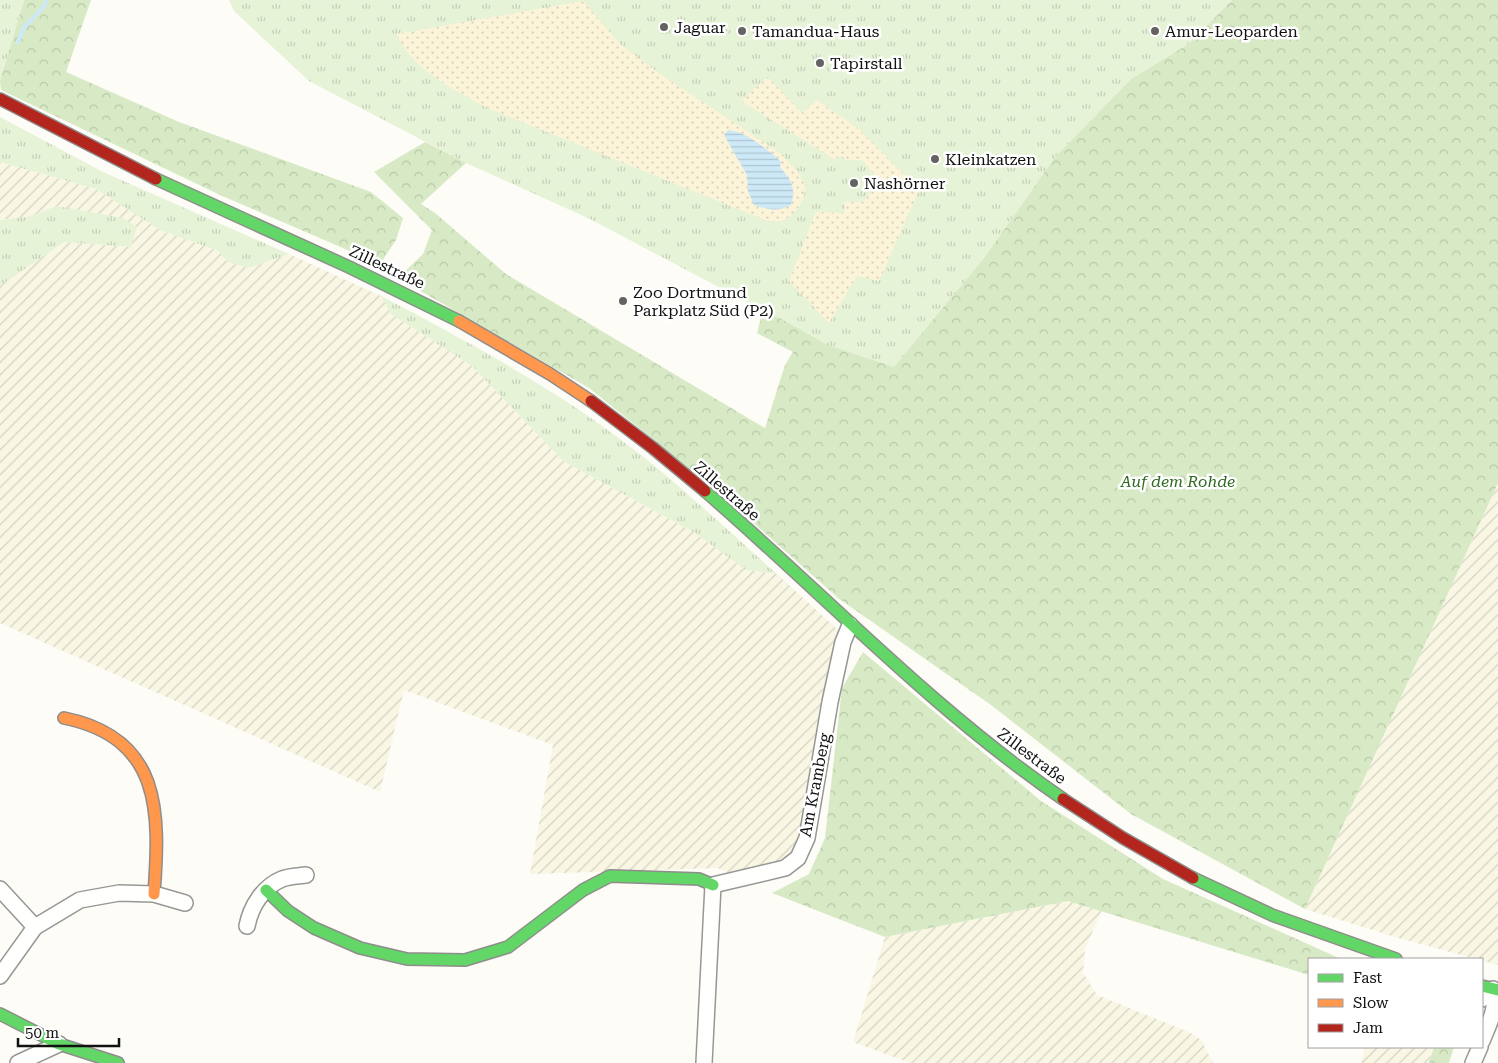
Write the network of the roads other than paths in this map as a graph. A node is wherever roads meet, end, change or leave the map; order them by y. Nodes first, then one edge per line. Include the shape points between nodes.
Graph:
1 (0, 99) edge
2 (850, 625) junction
3 (64, 718) dead end
4 (306, 875) dead end
5 (713, 885) junction
6 (0, 889) edge
7 (266, 890) junction
8 (154, 894) junction
9 (185, 903) dead end
10 (247, 926) dead end
11 (35, 927) junction
12 (1393, 958) edge
13 (0, 976) edge
14 (1489, 991) edge
15 (0, 1014) edge
16 (1486, 1036) edge
17 (59, 1044) junction
18 (1469, 1048) edge
19 (1480, 1048) edge
20 (18, 1063) edge
21 (118, 1063) edge
22 (704, 1063) edge
23 (1466, 1063) edge
24 (1473, 1063) edge

1 - 2 main road, Zillestraße via 95,151 422,301 529,359 599,406 650,447
2 - 5 street, Am Kramberg via 843,642 830,702 807,838 798,858 784,868
2 - 12 main road, Zillestraße via 1011,762 1122,838 1235,899 1300,926
3 - 8 main road via 92,724 111,735 142,769 153,792 158,815
4 - 7 street via 283,878
5 - 7 main road via 690,878 610,876 583,890 508,947 465,960 407,959 360,948 314,928 288,911
5 - 22 street
6 - 11 street
7 - 10 street via 250,911
8 - 9 street
8 - 11 street via 119,893 80,900
11 - 13 street
14 - 16 street via 1496,1001
15 - 17 main road
17 - 20 street
17 - 21 main road
18 - 23 street
19 - 24 street

